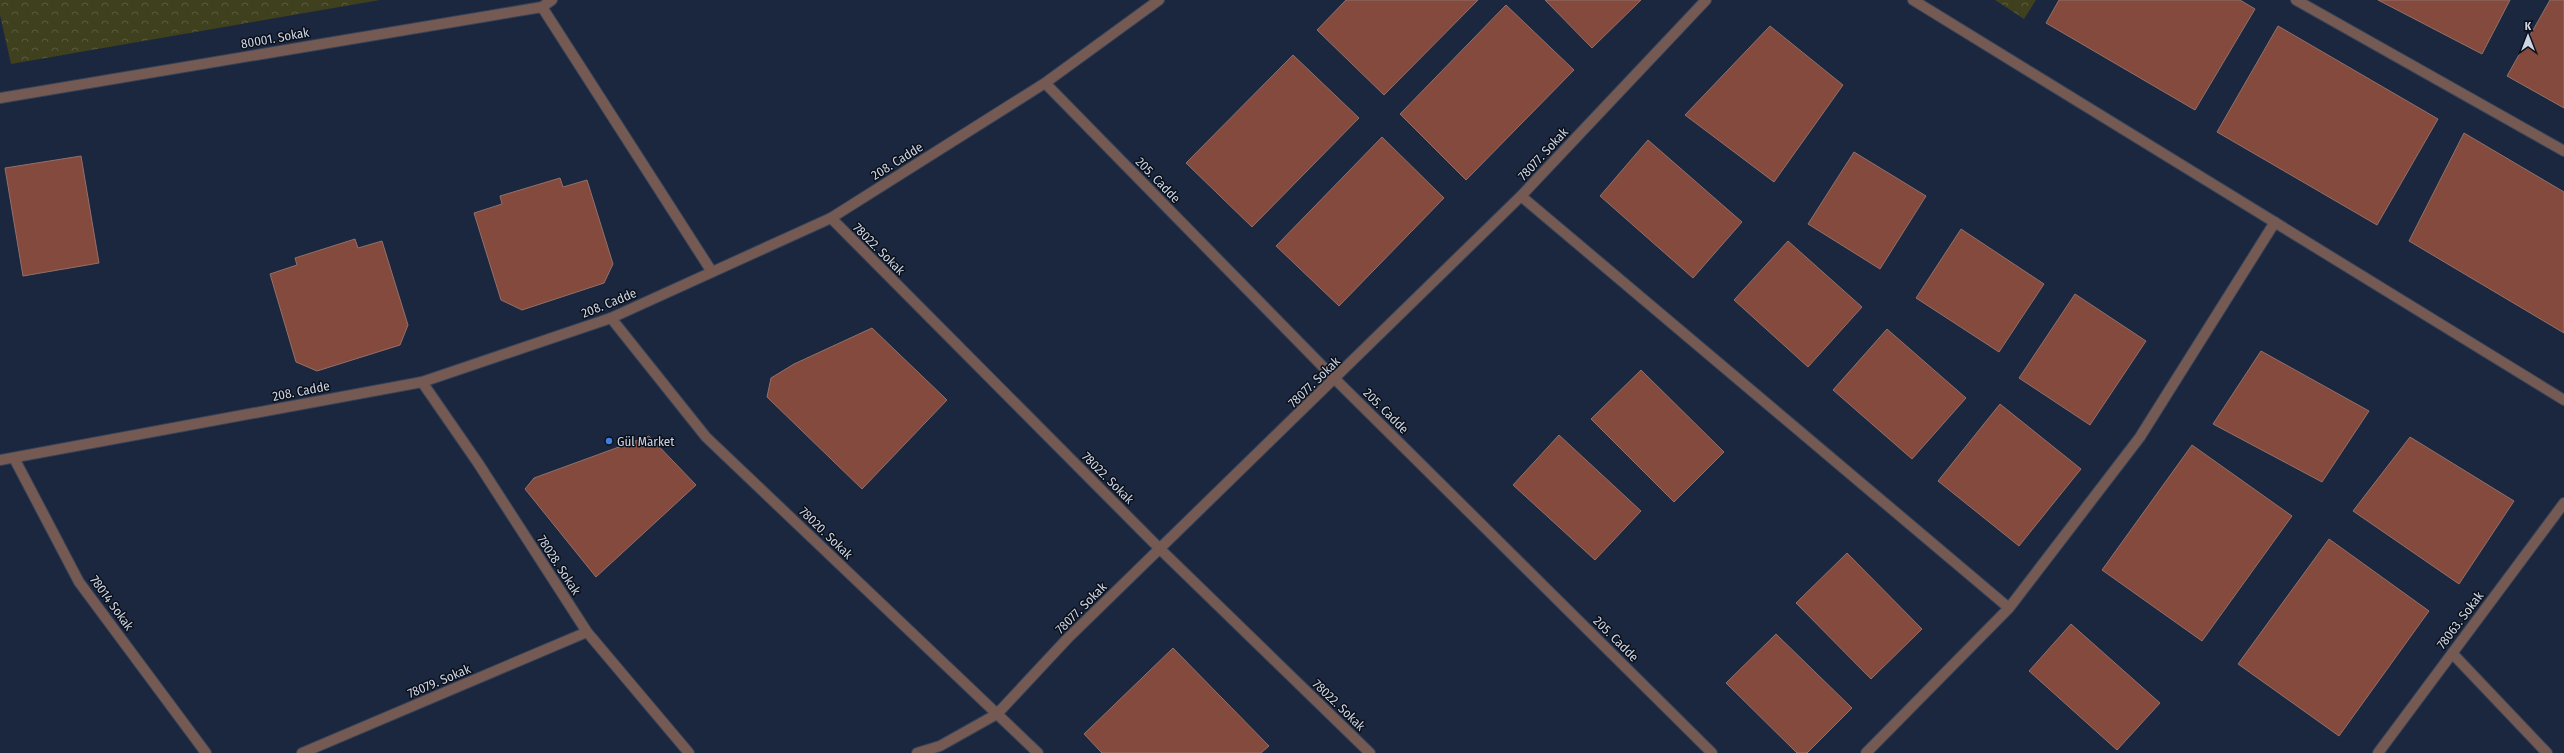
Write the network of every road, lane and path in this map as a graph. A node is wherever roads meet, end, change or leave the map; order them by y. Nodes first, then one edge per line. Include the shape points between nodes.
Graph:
1 (552, 0) edge
2 (1159, 0) edge
3 (1706, 0) edge
4 (1913, 0) edge
5 (2296, 0) edge
6 (542, 7) junction
7 (1045, 83) junction
8 (0, 98) edge
9 (2564, 151) edge
10 (1521, 196) junction
11 (831, 218) junction
12 (2275, 222) junction
13 (712, 272) junction
14 (612, 318) junction
15 (1335, 379) junction
16 (422, 382) junction
17 (2564, 400) edge
18 (14, 458) junction
19 (0, 460) edge
20 (2564, 503) edge
21 (1160, 548) junction
22 (2009, 608) junction
23 (587, 632) junction
24 (2452, 652) junction
25 (997, 714) junction
26 (206, 753) edge
27 (302, 753) edge
28 (689, 753) edge
29 (917, 753) edge
30 (1038, 753) edge
31 (1370, 753) edge
32 (1712, 753) edge
33 (1866, 753) edge
34 (2378, 753) edge
35 (2547, 753) edge

1 - 6 street, 80001. Sokak
2 - 7 street, 208. Cadde
3 - 10 street, 78077. Sokak
4 - 12 street
5 - 9 street
6 - 8 street, 80001. Sokak
6 - 13 street
7 - 11 street, 208. Cadde
7 - 15 street, 205. Cadde
10 - 15 street, 78077. Sokak
10 - 22 street
11 - 13 street, 208. Cadde
11 - 21 street, 78022. Sokak
12 - 17 street
12 - 22 street via 2140,437
13 - 14 street, 208. Cadde
14 - 16 street, 208. Cadde
14 - 25 street, 78020. Sokak via 706,438
15 - 21 street, 78077. Sokak
15 - 32 street, 205. Cadde
16 - 18 street, 208. Cadde
16 - 23 street, 78028. Sokak via 478,463
18 - 19 street, 208. Cadde
18 - 26 street, 78014 Sokak via 79,582
20 - 24 street, 78063. Sokak
21 - 25 street, 78077. Sokak via 1067,639
21 - 31 street, 78022. Sokak
22 - 33 street
23 - 27 street, 78079. Sokak
23 - 28 street, 78028. Sokak
24 - 34 street, 78063. Sokak
24 - 35 street
25 - 29 street, 78077. Sokak via 940,746
25 - 30 street, 78020. Sokak

